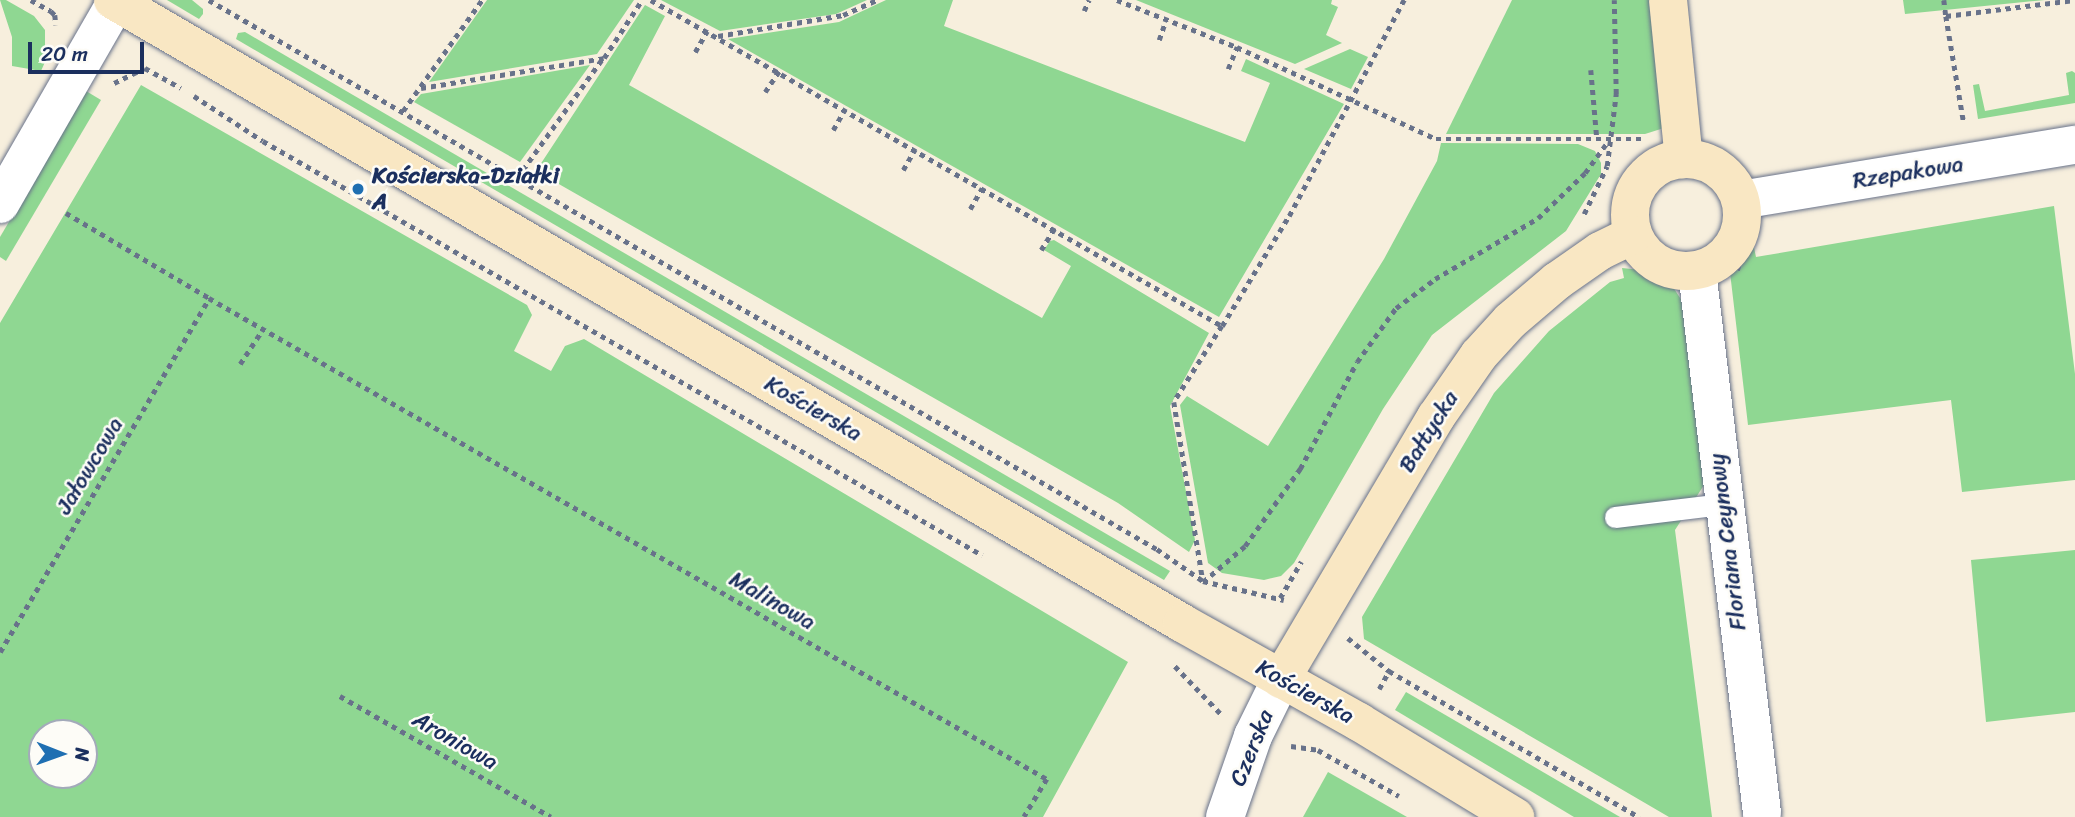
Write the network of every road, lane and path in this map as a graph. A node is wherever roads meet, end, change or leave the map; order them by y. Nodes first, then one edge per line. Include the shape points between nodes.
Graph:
1 (31, 0) edge
2 (209, 0) edge
3 (482, 0) edge
4 (642, 0) edge
5 (651, 0) edge
6 (877, 0) edge
7 (1089, 0) edge
8 (1117, 0) edge
9 (1404, 0) edge
10 (1614, 0) edge
11 (1668, 0) edge
12 (1944, 0) edge
13 (2073, 0) edge
14 (115, 1) edge
15 (1084, 11) dead end
16 (1946, 16) junction
17 (1166, 20) junction
18 (56, 28) dead end
19 (707, 31) junction
20 (717, 36) junction
21 (1159, 40) dead end
22 (1237, 47) junction
23 (695, 52) dead end
24 (604, 58) junction
25 (1228, 69) dead end
26 (1591, 69) dead end
27 (779, 71) junction
28 (114, 84) dead end
29 (421, 88) junction
30 (765, 92) dead end
31 (1353, 100) junction
32 (845, 109) junction
33 (403, 111) junction
34 (1958, 129) dead end
35 (833, 130) dead end
36 (1598, 139) junction
37 (1609, 140) junction
38 (2075, 145) edge
39 (1683, 147) junction
40 (915, 149) junction
41 (903, 170) dead end
42 (517, 178) junction
43 (982, 188) junction
44 (1741, 200) junction
45 (0, 204) edge
46 (970, 209) dead end
47 (66, 213) dead end
48 (1054, 229) junction
49 (1633, 235) junction
50 (1041, 250) dead end
51 (1697, 271) junction
52 (209, 298) junction
53 (1222, 326) junction
54 (263, 328) junction
55 (240, 363) dead end
56 (1723, 504) junction
57 (1615, 517) dead end
58 (993, 562) dead end
59 (1203, 581) junction
60 (1280, 598) dead end
61 (1353, 641) dead end
62 (0, 652) edge
63 (1163, 659) dead end
64 (1281, 680) junction
65 (340, 696) dead end
66 (1224, 719) dead end
67 (1277, 744) dead end
68 (1404, 799) dead end
69 (1762, 813) dead end
70 (551, 817) edge
71 (1024, 817) edge
72 (1226, 817) edge
73 (1515, 817) edge
74 (1639, 817) edge

1 - 18 path via 55,15
2 - 33 path
3 - 29 path
4 - 24 path
5 - 19 path
6 - 20 path via 843,15
7 - 15 path
8 - 17 path
9 - 31 path
10 - 37 path via 1616,94
11 - 39 main road
12 - 16 path
13 - 16 path
14 - 45 street
14 - 64 main road, Kościerska
16 - 34 path via 1965,128
17 - 21 path
17 - 22 path
19 - 20 path
19 - 23 path
20 - 27 path
22 - 25 path
22 - 31 path
24 - 29 path
24 - 42 path
26 - 36 path
27 - 30 path
27 - 32 path
28 - 58 path via 145,68 263,141
29 - 33 path
31 - 36 path via 1436,139
31 - 53 path
32 - 35 path
32 - 40 path
33 - 42 path
36 - 37 path
37 - 39 path
37 - 59 path via 1585,173 1538,218 1396,307 1357,362 1300,469 1245,546
38 - 44 street, Rzepakowa
39 - 44 main road via 1720,169
39 - 49 main road via 1639,184 1629,218
40 - 41 path
40 - 43 path
42 - 59 path via 1157,549
43 - 46 path
43 - 48 path
44 - 51 main road via 1738,237 1714,264
47 - 52 path
48 - 50 path
48 - 53 path
49 - 51 main road via 1658,265
49 - 64 main road, Bałtycka via 1556,281 1479,355 1436,417
51 - 56 street, Floriana Ceynowy
52 - 54 path
52 - 62 path, Jałowcowa
53 - 59 path via 1174,401
54 - 55 path
54 - 71 path, Malinowa via 1047,779
56 - 57 lane
56 - 69 street, Floriana Ceynowy
59 - 60 path
61 - 74 path via 1389,671
63 - 66 path
64 - 72 street, Czerska via 1253,736
64 - 73 main road, Kościerska via 1360,722
65 - 70 path, Aroniowa
67 - 68 path via 1318,750

